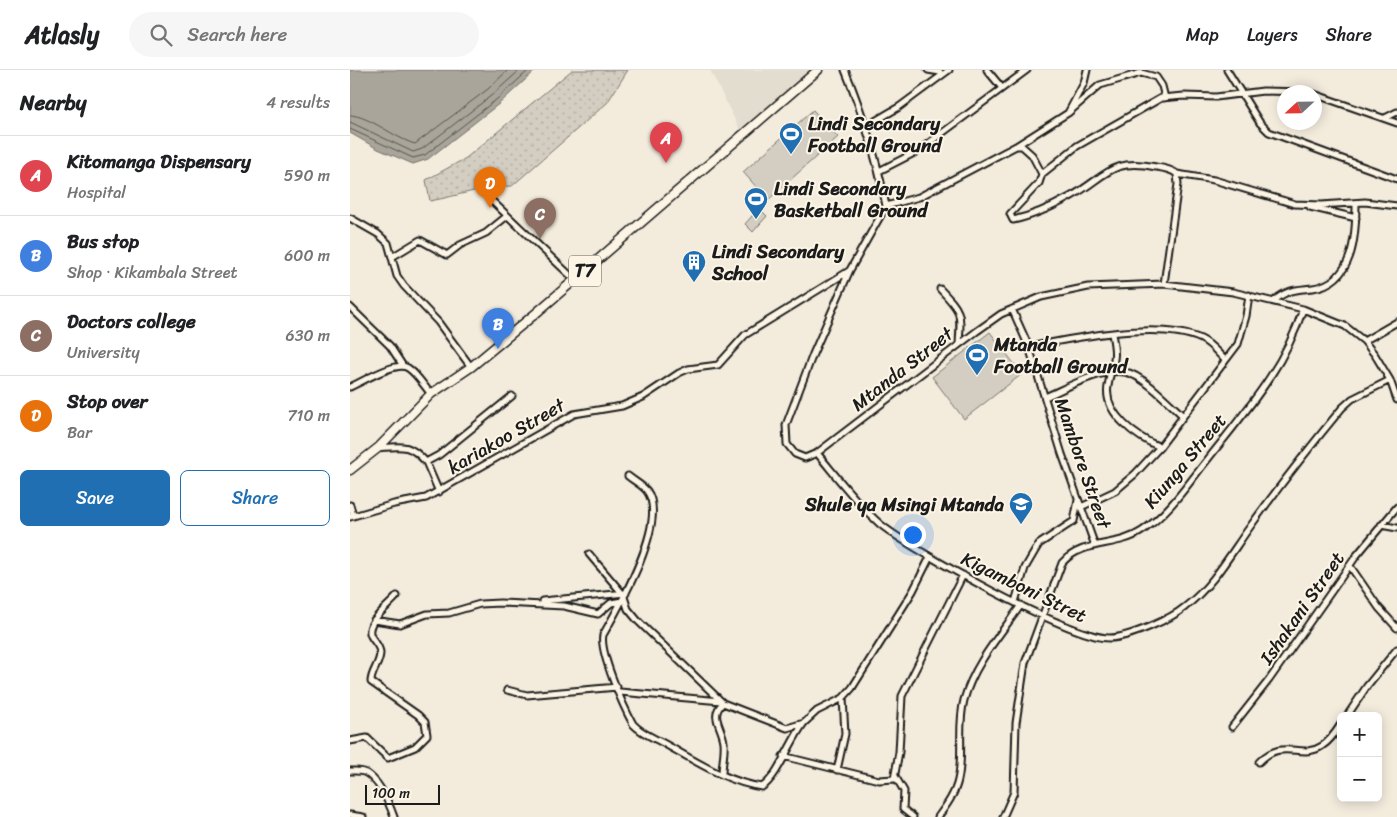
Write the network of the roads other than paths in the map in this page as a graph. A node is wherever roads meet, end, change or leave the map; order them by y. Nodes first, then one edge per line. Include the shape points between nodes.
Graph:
1 (818, 70) edge
2 (845, 70) edge
3 (928, 70) edge
4 (949, 70) edge
5 (987, 70) edge
6 (1027, 70) edge
7 (1087, 70) edge
8 (1227, 70) edge
9 (940, 73) edge
10 (1084, 83) junction
11 (1002, 88) junction
12 (1092, 90) junction
13 (1277, 91) edge
14 (1241, 94) junction
15 (1322, 97) edge
16 (1165, 98) junction
17 (1397, 112) edge
18 (1068, 113) junction
19 (1384, 118) junction
20 (1397, 123) edge
21 (865, 127) junction
22 (1016, 146) junction
23 (879, 172) junction
24 (1042, 174) junction
25 (1178, 174) junction
26 (1397, 178) edge
27 (491, 200) dead end
28 (1356, 203) junction
29 (1307, 205) junction
30 (886, 206) junction
31 (1397, 206) edge
32 (507, 216) junction
33 (350, 218) edge
34 (1356, 218) junction
35 (392, 256) junction
36 (850, 270) junction
37 (575, 280) junction
38 (1164, 284) junction
39 (940, 288) dead end
40 (1249, 295) junction
41 (1274, 301) junction
42 (350, 307) edge
43 (1012, 309) junction
44 (1303, 309) junction
45 (1397, 322) edge
46 (1112, 334) junction
47 (1364, 341) junction
48 (959, 344) junction
49 (1029, 347) junction
50 (1224, 359) junction
51 (403, 366) junction
52 (471, 367) junction
53 (1113, 371) junction
54 (1390, 380) junction
55 (350, 387) edge
56 (1395, 389) edge
57 (431, 394) junction
58 (512, 396) dead end
59 (1045, 397) junction
60 (1397, 400) edge
61 (1183, 416) junction
62 (1160, 447) junction
63 (378, 448) junction
64 (817, 454) junction
65 (426, 462) junction
66 (350, 470) edge
67 (628, 476) dead end
68 (439, 492) junction
69 (1078, 497) junction
70 (350, 505) edge
71 (1081, 507) junction
72 (1397, 507) edge
73 (352, 516) edge
74 (1381, 526) junction
75 (1397, 528) edge
76 (1094, 543) dead end
77 (589, 554) dead end
78 (930, 557) junction
79 (1350, 566) junction
80 (963, 575) junction
81 (397, 596) dead end
82 (624, 596) junction
83 (1015, 602) junction
84 (516, 603) junction
85 (1021, 605) junction
86 (1043, 615) junction
87 (374, 620) junction
88 (1397, 628) edge
89 (1397, 649) edge
90 (618, 689) junction
91 (507, 690) dead end
92 (843, 698) junction
93 (722, 702) junction
94 (1350, 712) edge
95 (804, 723) junction
96 (1232, 728) dead end
97 (1337, 729) edge
98 (350, 741) edge
99 (783, 756) junction
100 (1259, 762) dead end
101 (837, 770) junction
102 (350, 771) edge
103 (722, 774) junction
104 (895, 776) junction
105 (904, 814) edge
106 (350, 815) edge
107 (363, 817) edge
108 (394, 817) edge
109 (913, 817) edge
110 (938, 817) edge
111 (1003, 817) edge

1 - 37 highway, T7
2 - 21 street
3 - 9 street
4 - 9 street
5 - 11 street
6 - 11 street
7 - 10 street
8 - 14 street
9 - 21 street via 899,107
10 - 12 street
10 - 18 street
11 - 23 street via 918,151
12 - 16 street via 1108,82 1146,73 1158,80
12 - 18 street
13 - 14 street
14 - 16 street
14 - 26 street via 1269,132
15 - 19 street
16 - 24 street via 1151,102 1096,134
17 - 19 street
18 - 22 street
19 - 20 street
21 - 23 street
22 - 24 street via 1022,146 1032,155
22 - 30 street via 919,197
23 - 30 street
24 - 25 street via 1039,183 1010,214 1011,218 1047,208 1072,196 1106,172 1126,164 1151,166
25 - 29 street via 1214,180
25 - 38 street via 1178,195
27 - 32 street
28 - 29 street
28 - 31 street
28 - 34 street
29 - 34 street
30 - 36 street
32 - 35 street via 448,256 420,240
32 - 37 street
33 - 35 street via 383,238
34 - 41 street via 1351,250 1341,276 1322,287 1286,291
35 - 52 street via 397,276 404,286 438,322
36 - 64 street via 786,425 787,444 794,454 805,458
36 - 68 street, kariakoo Street via 745,335 718,365 688,369 622,406 574,414
37 - 52 highway, T7
38 - 40 street, Mtanda Street
38 - 43 street, Mtanda Street via 1066,290
39 - 48 street via 959,312
40 - 41 street, Mtanda Street
40 - 50 street via 1242,336
41 - 44 street, Mtanda Street
42 - 51 street via 390,346
43 - 48 street, Mtanda Street
43 - 49 street, Mambore Street
44 - 47 street, Mtanda Street via 1338,322
44 - 86 street, Kiunga Street via 1290,344 1271,377 1165,514 1127,540 1085,548 1068,556 1058,571
45 - 47 street
46 - 49 street
46 - 50 street via 1177,333 1202,340
46 - 53 street via 1116,352
47 - 54 street, Mtanda Street
48 - 64 street, Mtanda Street
49 - 59 street, Mambore Street
50 - 61 street
51 - 55 street via 389,368
51 - 57 street
52 - 57 highway, T7
53 - 59 street
53 - 61 street via 1126,372 1141,380
53 - 62 street via 1108,396 1120,419 1136,435
54 - 56 street, Mtanda Street
54 - 86 street, Kigamboni Stret via 1352,399 1342,408 1260,513 1215,578 1179,612 1141,629 1109,638 1078,631
56 - 60 street, Mtanda Street
57 - 63 highway, T7
58 - 65 street via 440,455
59 - 69 street, Mambore Street
61 - 62 street
62 - 71 street via 1120,488
63 - 65 street via 406,446
63 - 66 highway, T7
64 - 78 street, Kigamboni Stret via 880,524
65 - 68 street
67 - 82 street via 647,491 651,500 646,549
68 - 73 street, kariakoo Street
69 - 71 street, Mambore Street
69 - 83 street via 1074,521 1040,544 1025,568
70 - 73 street
71 - 76 street, Mambore Street
72 - 74 street, Ishakani Street
74 - 75 street
74 - 79 street, Ishakani Street
77 - 82 street
78 - 80 street, Kigamboni Stret
78 - 92 street via 864,671
79 - 88 street
79 - 96 street, Ishakani Street
80 - 83 street, Kigamboni Stret
80 - 104 street via 902,696
81 - 87 street
82 - 84 street
82 - 84 street via 601,613 592,614 564,606
82 - 90 street via 602,643
82 - 93 street via 628,609 638,621
83 - 85 street, Kigamboni Stret
84 - 87 street via 480,604 449,613 422,615 400,624
85 - 86 street, Kigamboni Stret
85 - 110 street via 982,660 970,683 961,716 958,780 950,801
86 - 111 street via 1025,664 1016,723 1014,792
87 - 98 street via 370,634 380,654 371,682 418,715 425,722 427,735 415,747 388,758 367,738
89 - 94 street
90 - 91 street via 527,695
90 - 93 street
90 - 103 street via 637,729
92 - 95 street via 817,711
92 - 101 street via 845,734
93 - 95 street via 787,728
93 - 103 street via 716,716 724,743
95 - 99 street
97 - 100 street via 1319,748 1279,749
99 - 101 street
99 - 103 street via 771,781 762,787 744,784
101 - 104 street via 888,781
102 - 108 street via 368,774 384,795
104 - 105 street via 904,791
105 - 109 street
106 - 107 street

